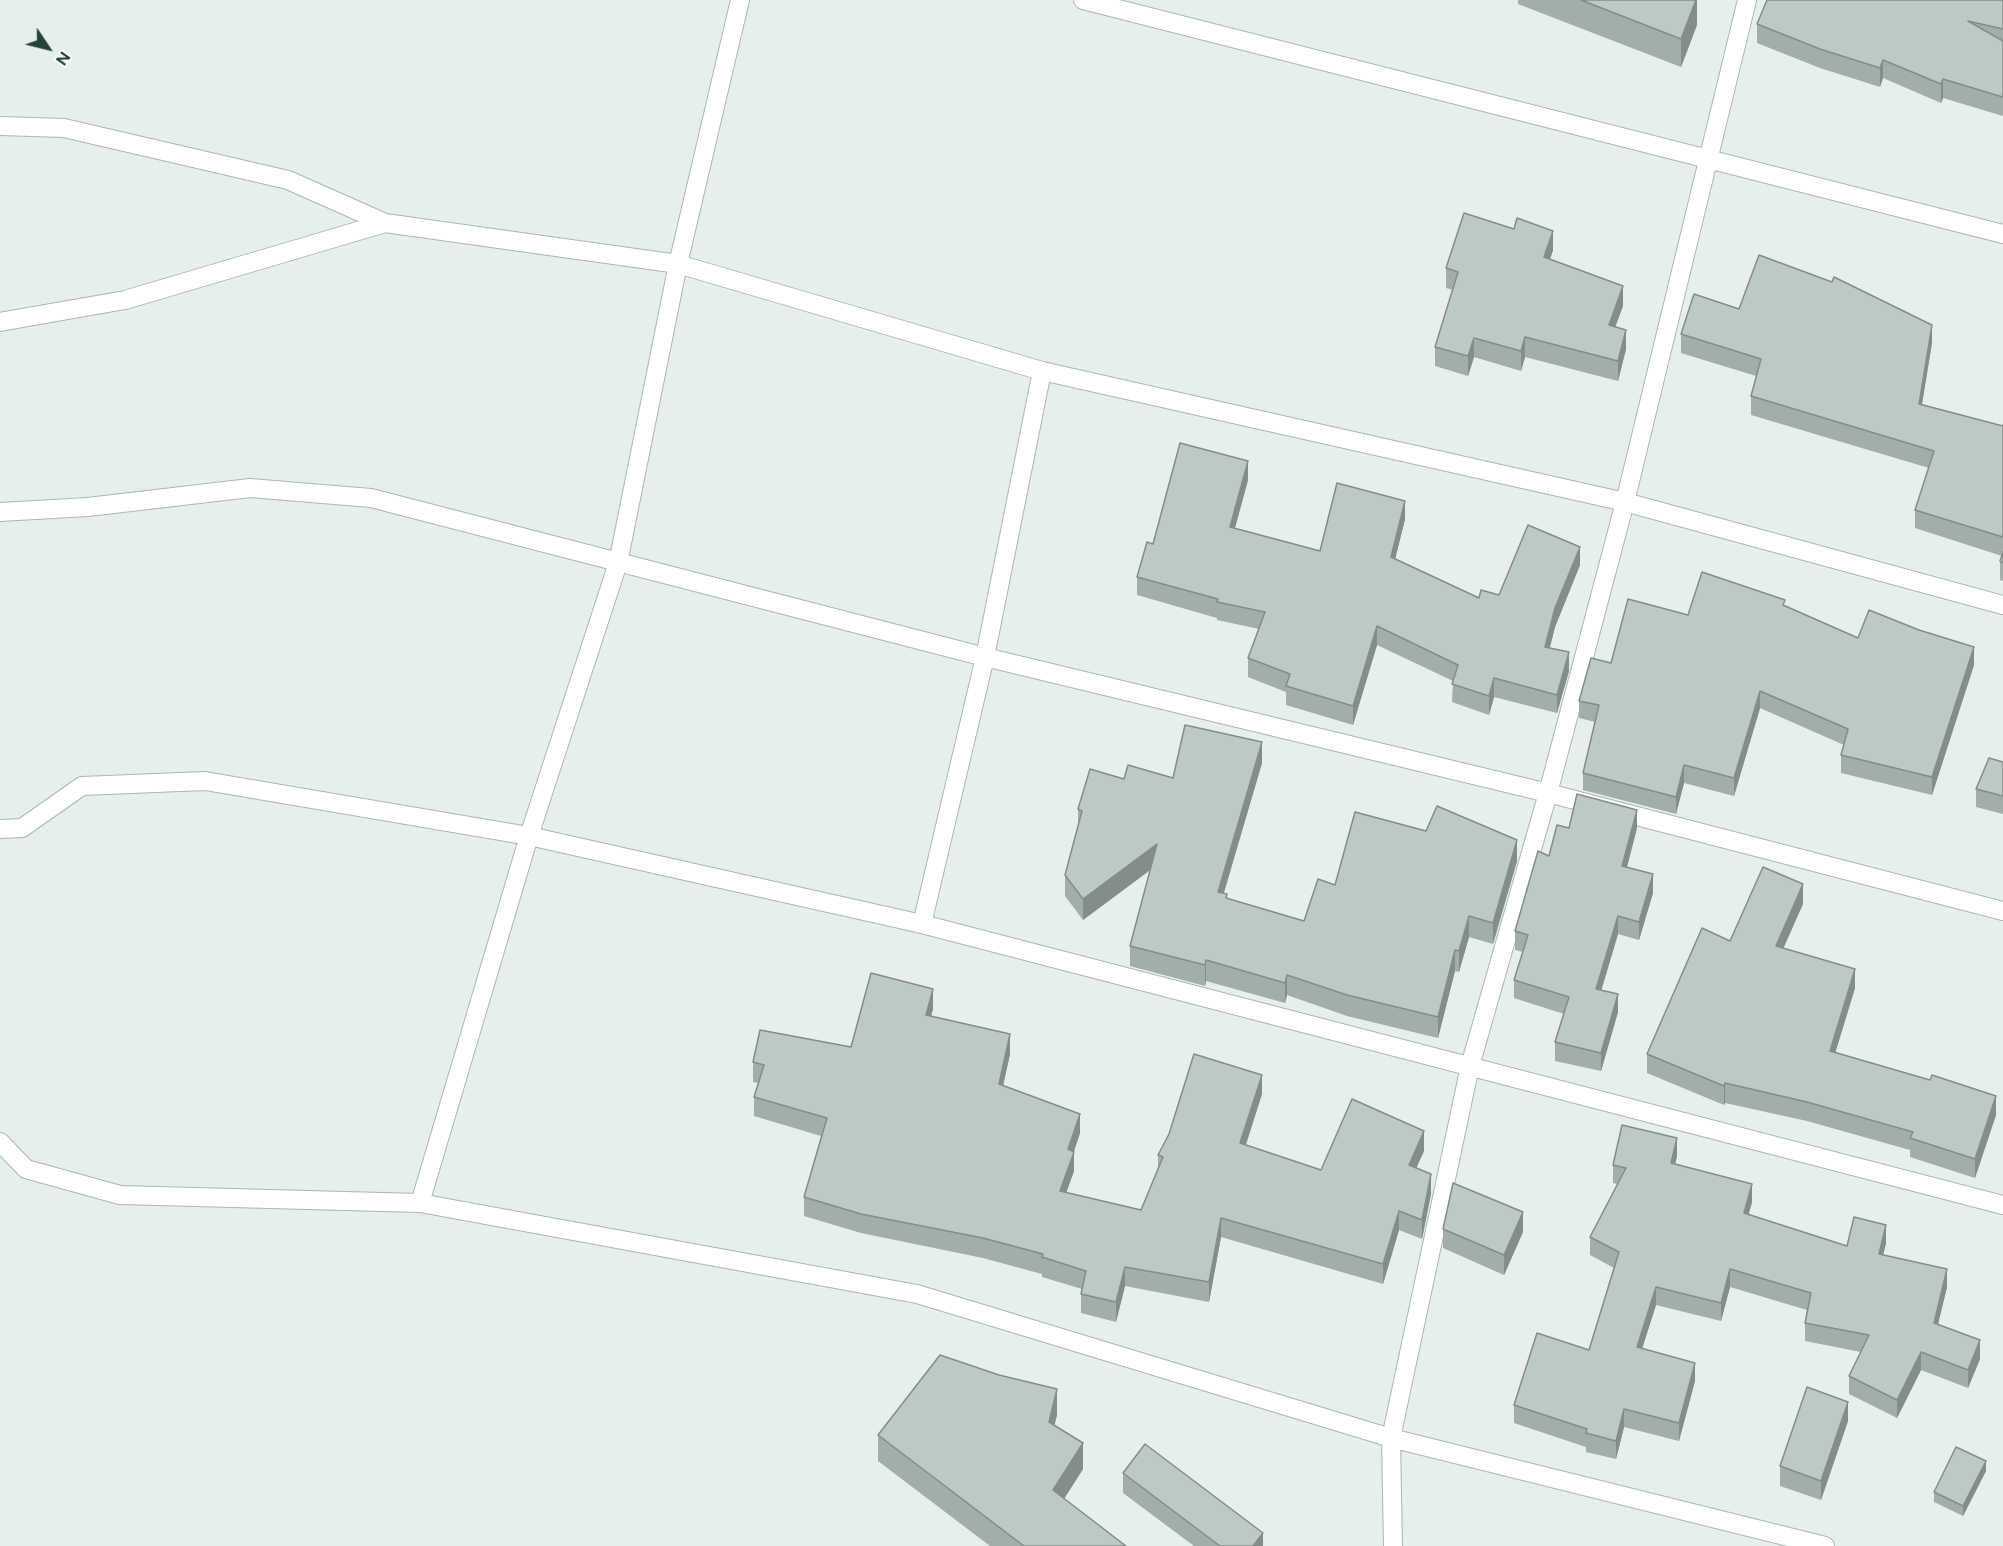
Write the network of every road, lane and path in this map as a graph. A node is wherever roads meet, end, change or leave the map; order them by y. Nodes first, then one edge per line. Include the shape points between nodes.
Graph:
1 (740, 0) edge
2 (1083, 0) edge
3 (1746, 0) edge
4 (0, 126) edge
5 (1707, 159) junction
6 (386, 223) junction
7 (2003, 234) edge
8 (678, 264) junction
9 (0, 322) edge
10 (1042, 371) junction
11 (1625, 501) junction
12 (0, 512) edge
13 (618, 562) junction
14 (2003, 605) edge
15 (985, 657) junction
16 (1548, 793) junction
17 (0, 829) edge
18 (529, 836) junction
19 (2003, 910) edge
20 (922, 924) junction
21 (1470, 1066) junction
22 (0, 1142) edge
23 (420, 1203) junction
24 (2003, 1205) edge
25 (1391, 1438) junction
26 (1393, 1546) edge
27 (1825, 1546) edge

1 - 8 street
2 - 5 street
3 - 5 street
4 - 6 street via 64,128 288,180
5 - 7 street
5 - 11 street
6 - 8 street
6 - 9 street via 125,300
8 - 10 street
8 - 13 street
10 - 11 street
10 - 15 street
11 - 14 street
11 - 16 street
12 - 13 street via 88,507 250,488 370,498
13 - 15 street
13 - 18 street
15 - 16 street
15 - 20 street
16 - 19 street
16 - 21 street
17 - 18 street via 22,828 82,786 205,781
18 - 20 street
18 - 23 street
20 - 21 street
21 - 24 street
21 - 25 street
22 - 23 street via 26,1169 120,1195
23 - 25 street via 917,1294
25 - 26 street
25 - 27 street

